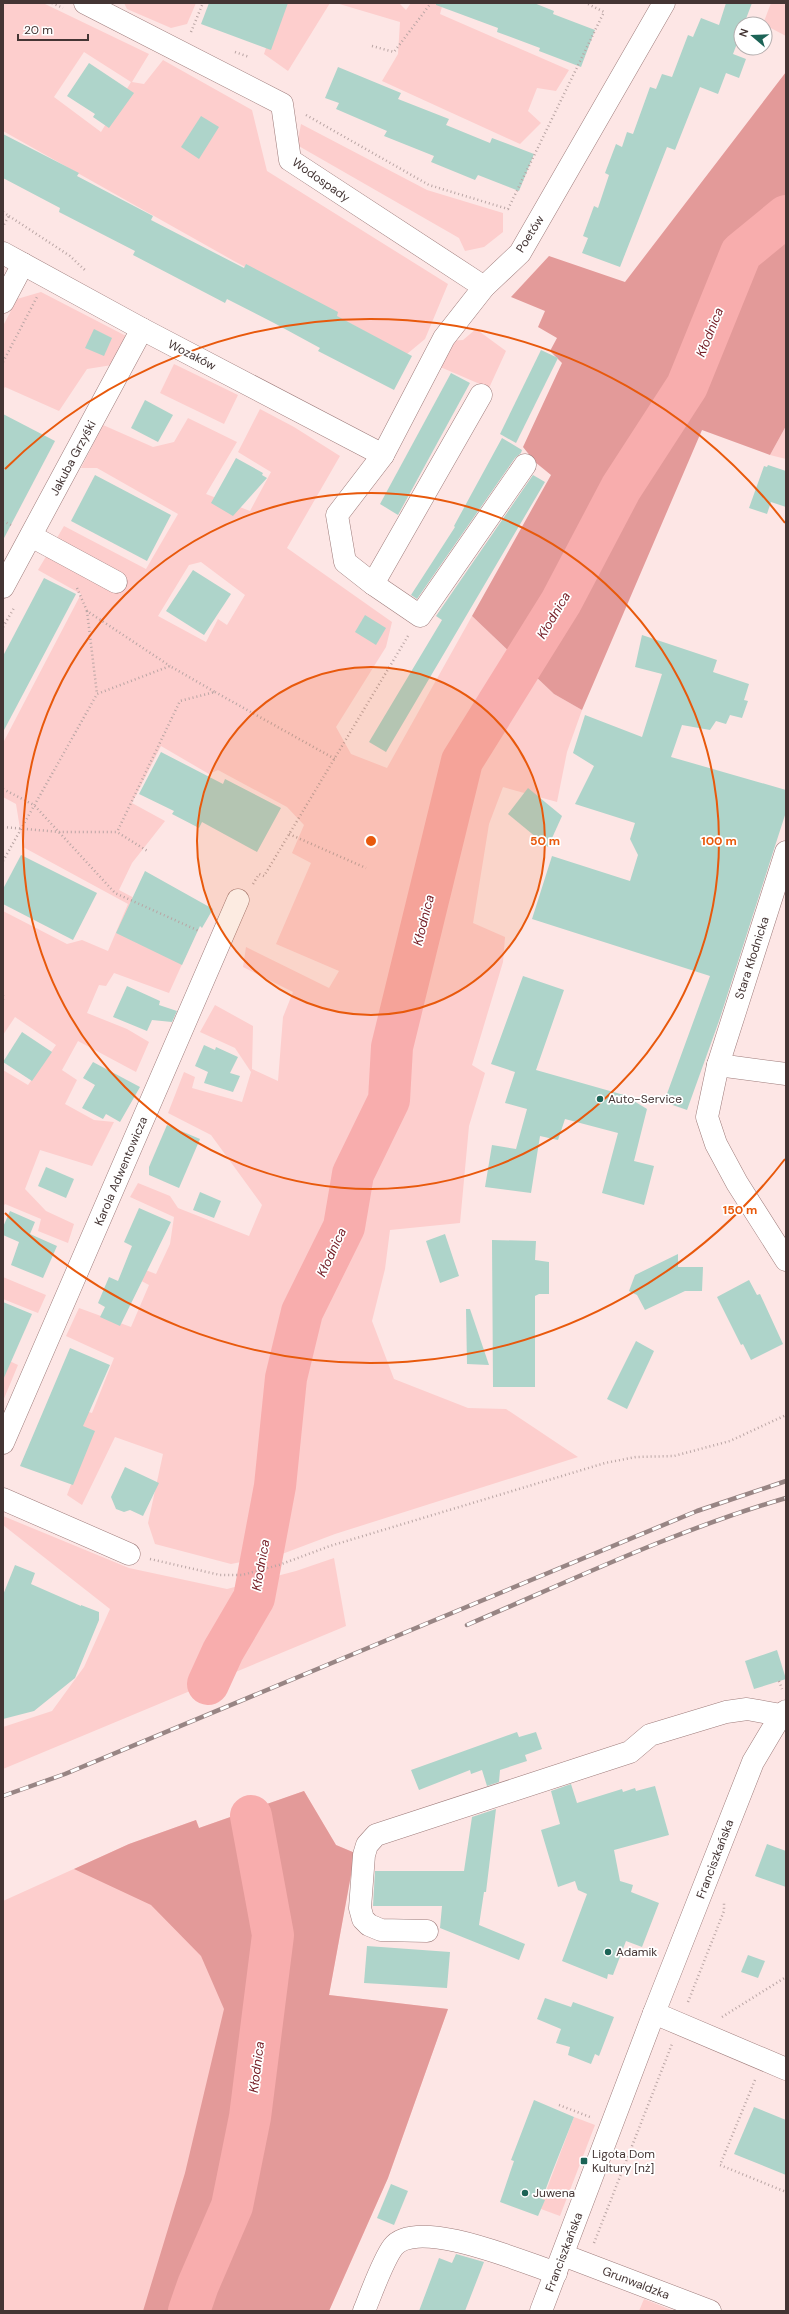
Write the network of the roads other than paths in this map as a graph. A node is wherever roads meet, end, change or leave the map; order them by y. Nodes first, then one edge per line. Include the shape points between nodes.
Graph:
1 (85, 3) edge
2 (664, 3) edge
3 (3, 253) edge
4 (23, 264) junction
5 (484, 287) junction
6 (3, 302) edge
7 (142, 329) junction
8 (481, 395) dead end
9 (383, 455) junction
10 (525, 465) dead end
11 (31, 536) junction
12 (116, 582) dead end
13 (373, 584) junction
14 (3, 586) edge
15 (786, 852) edge
16 (238, 900) road end
17 (718, 1065) junction
18 (786, 1074) edge
19 (786, 1260) edge
20 (3, 1443) edge
21 (3, 1499) edge
22 (129, 1554) road end
23 (783, 1713) edge
24 (427, 1931) dead end
25 (654, 2013) junction
26 (786, 2069) edge
27 (559, 2264) junction
28 (364, 2311) edge
29 (541, 2311) edge
30 (710, 2311) edge

1 - 5 street, Wodospady via 282,104 290,160
2 - 5 street, Poetów via 520,253
3 - 4 street, Wozaków
4 - 6 street
4 - 7 street, Wozaków
5 - 9 street, Poetów via 444,338
7 - 9 street, Wozaków
7 - 11 street, Jakuba Grzyśki
8 - 13 street
9 - 13 street, Poetów via 337,514 345,562
10 - 13 street, Poetów via 420,616
11 - 12 street
11 - 14 street, Jakuba Grzyśki
15 - 17 street, Stara Kłodnicka
16 - 20 street, Karola Adwentowicza
17 - 18 street
17 - 19 street, Stara Kłodnicka via 707,1117 716,1144 737,1184
21 - 22 street
23 - 24 street via 747,1709 726,1712 650,1735 630,1752 376,1835 367,1845 364,1855 360,1908 363,1919 381,1930
23 - 25 street, Franciszkańska via 753,1762
25 - 26 street
25 - 27 street, Franciszkańska
27 - 28 street, Grunwaldzka via 443,2238 413,2237 393,2247
27 - 29 street, Franciszkańska
27 - 30 street, Grunwaldzka

